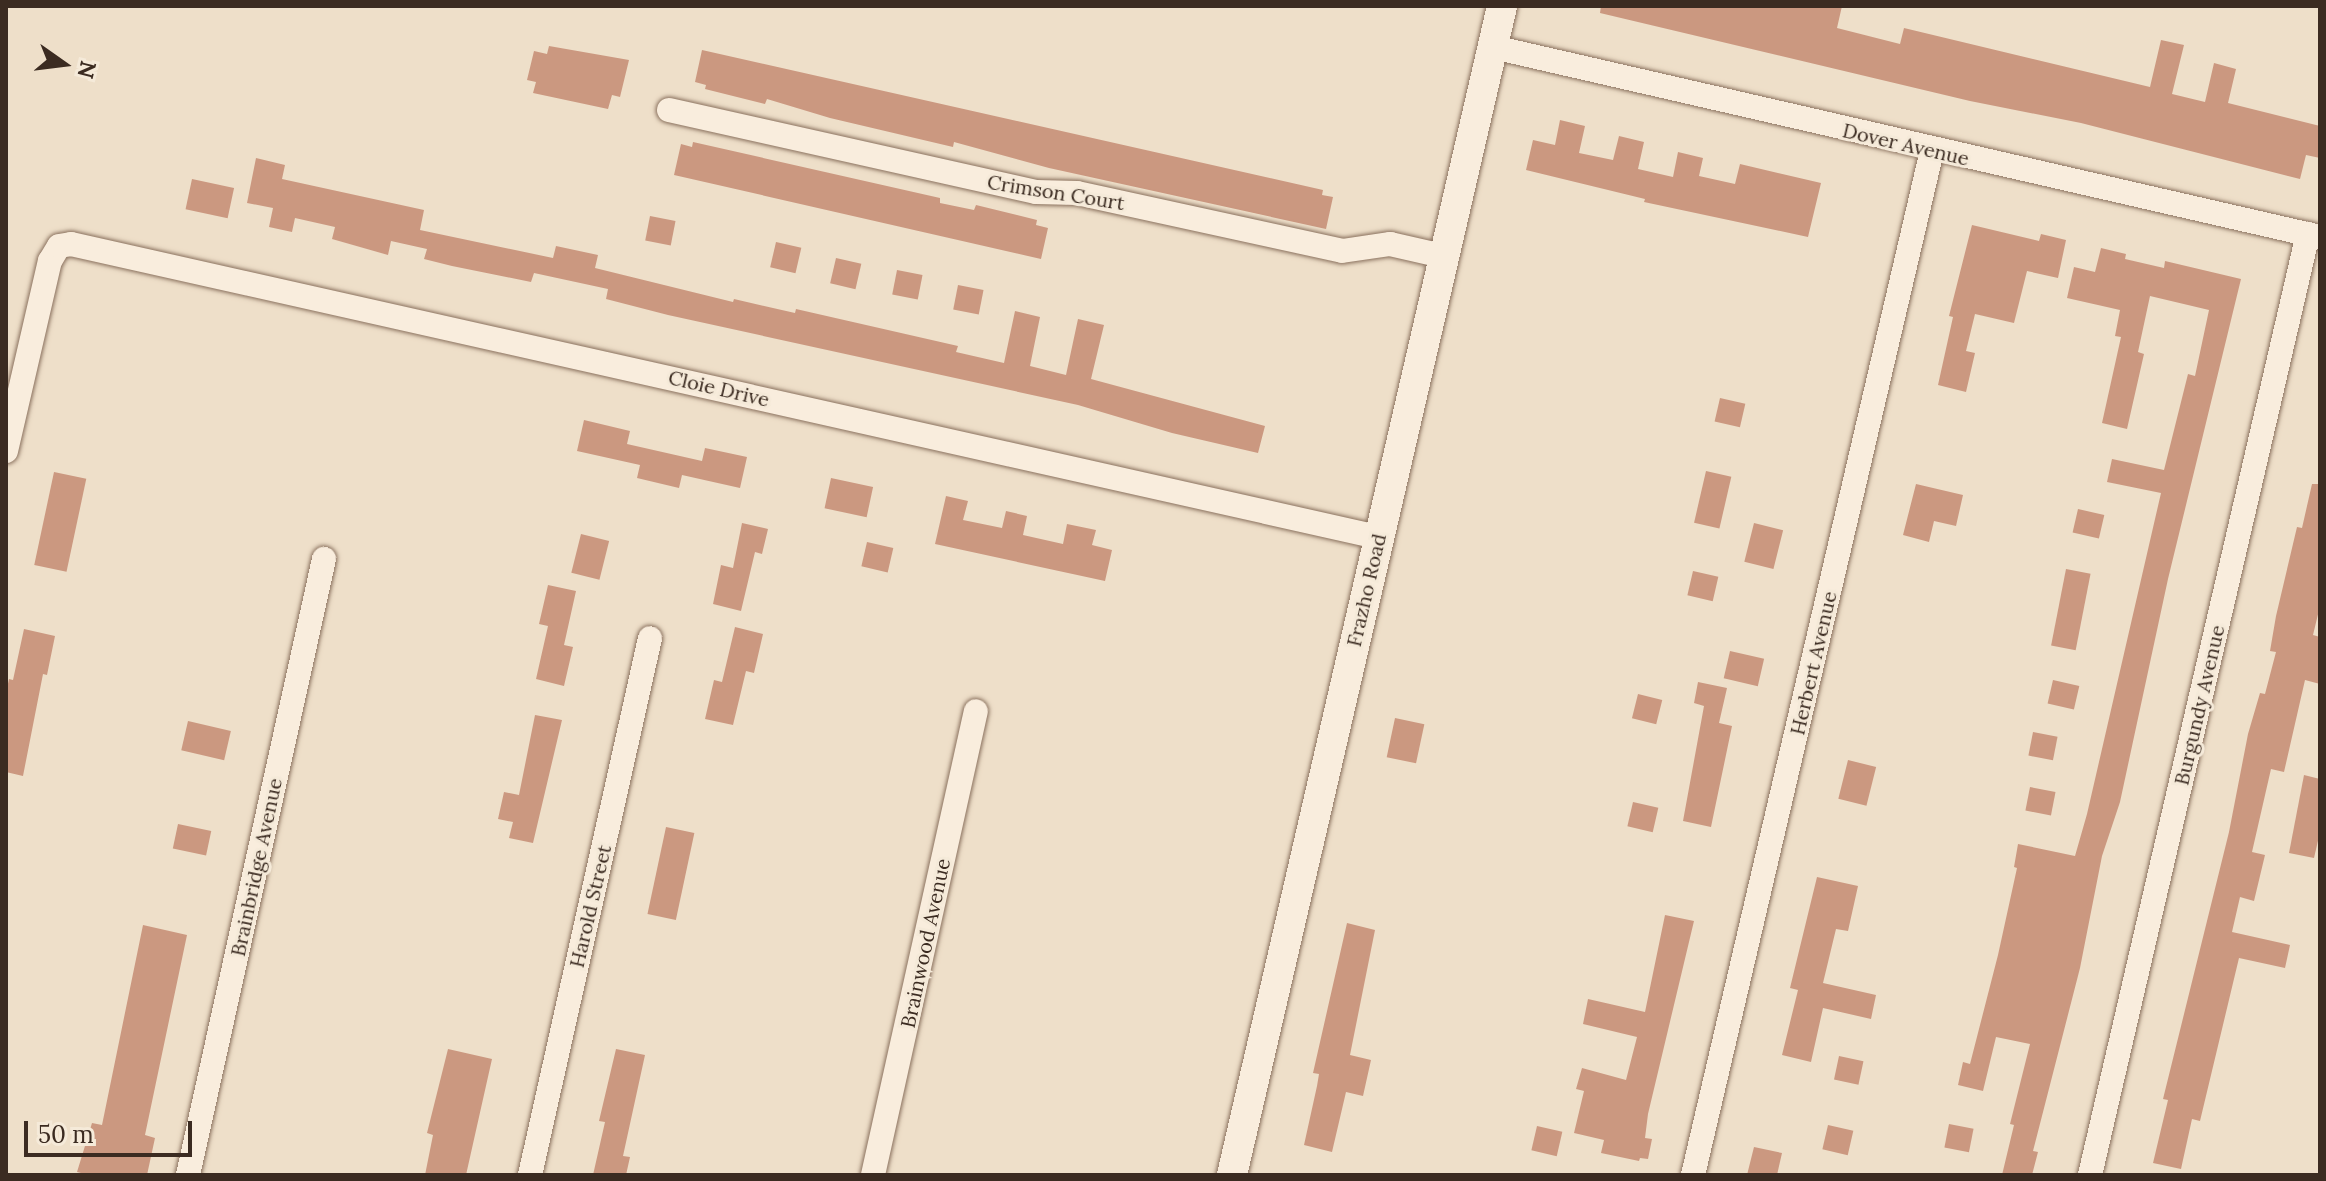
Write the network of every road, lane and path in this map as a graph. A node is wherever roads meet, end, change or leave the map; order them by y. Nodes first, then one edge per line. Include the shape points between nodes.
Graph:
1 (1502, 6) edge
2 (1493, 47) junction
3 (669, 110) dead end
4 (1932, 150) junction
5 (2314, 236) edge
6 (1443, 256) junction
7 (6, 451) edge
8 (1378, 537) junction
9 (324, 559) dead end
10 (650, 638) dead end
11 (976, 711) dead end
12 (188, 1175) edge
13 (530, 1175) edge
14 (873, 1175) edge
15 (1232, 1175) edge
16 (1693, 1175) edge
17 (2090, 1175) edge

1 - 2 street, Frazho Road
2 - 4 street, Dover Avenue
2 - 6 street, Frazho Road
3 - 6 street, Crimson Court via 1036,192 1077,193 1342,251 1390,244
4 - 5 street, Dover Avenue
4 - 16 street, Herbert Avenue
5 - 17 street, Burgundy Avenue
6 - 8 street, Frazho Road
7 - 8 street, Cloie Drive via 50,261 59,246 89,247
8 - 15 street, Frazho Road
9 - 12 street, Brainbridge Avenue
10 - 13 street, Harold Street
11 - 14 street, Brainwood Avenue

